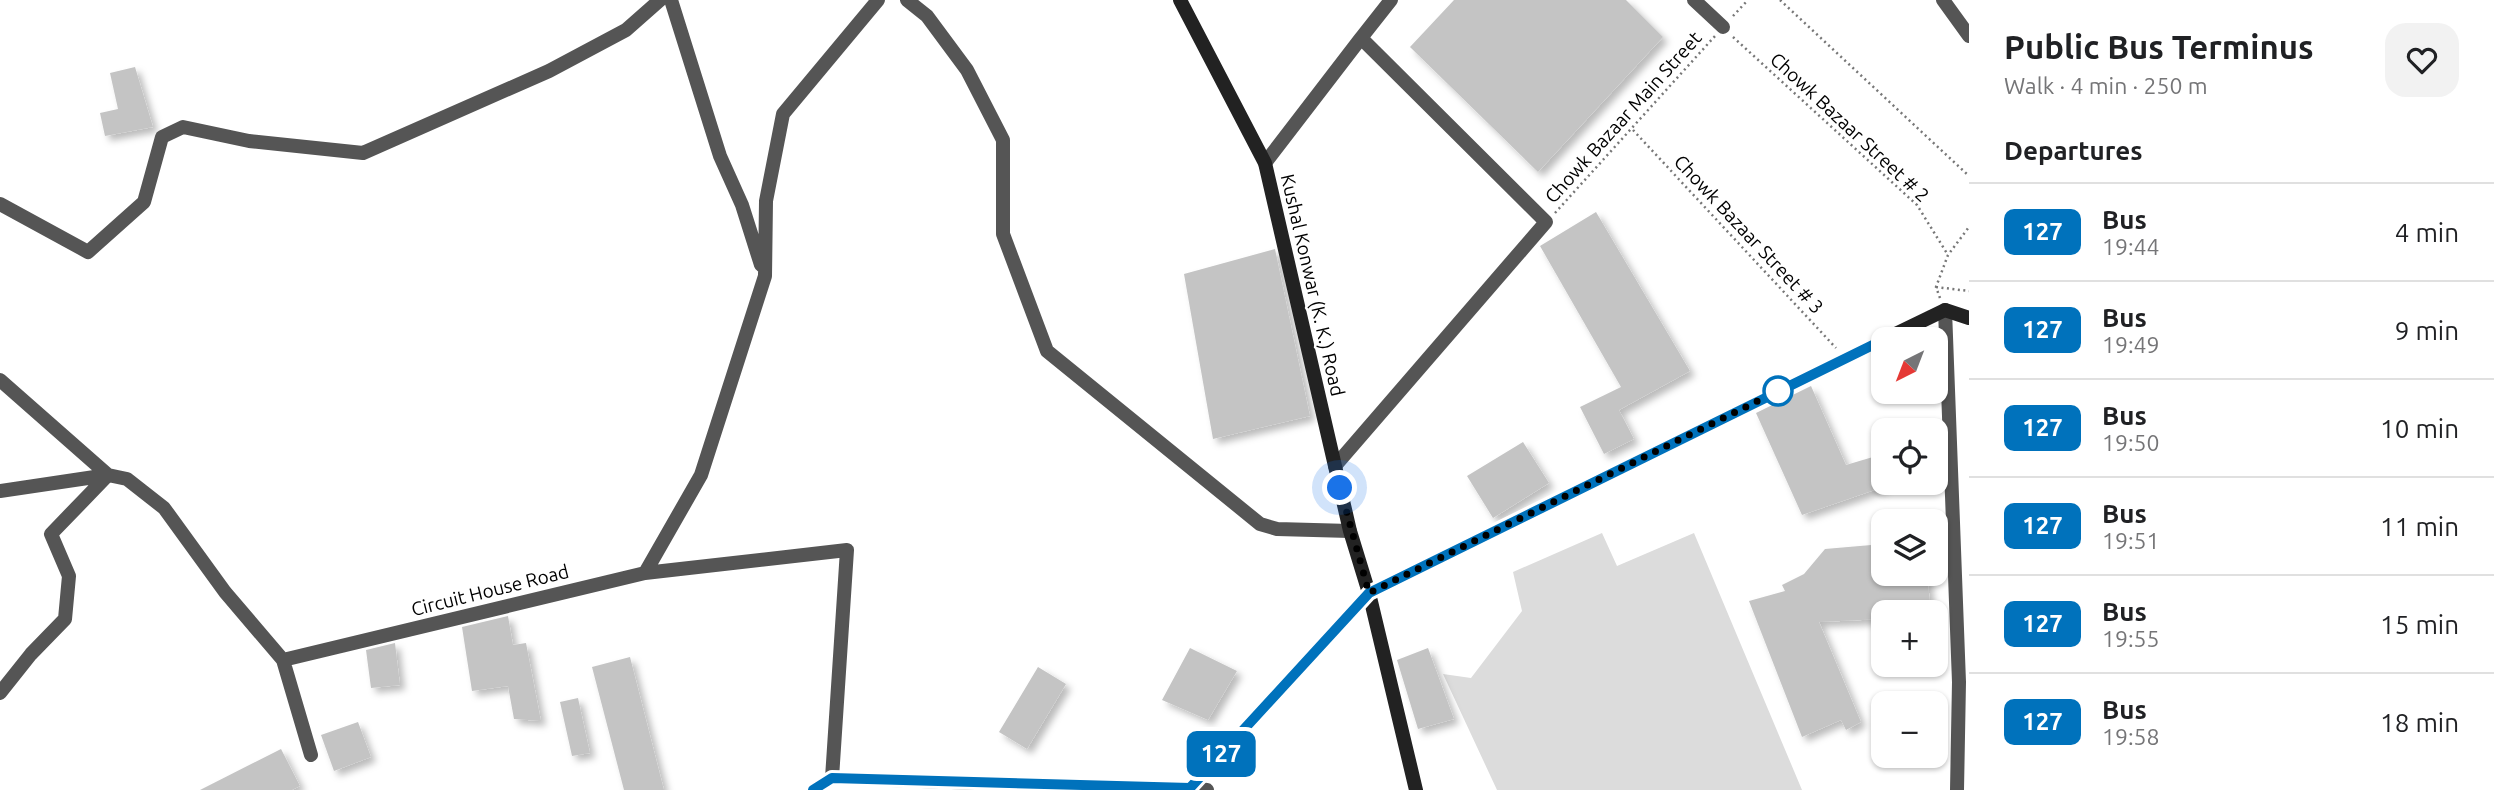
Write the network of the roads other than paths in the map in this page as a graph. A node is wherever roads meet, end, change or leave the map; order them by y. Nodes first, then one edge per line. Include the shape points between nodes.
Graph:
1 (660, 0) edge
2 (671, 0) edge
3 (878, 0) edge
4 (907, 0) edge
5 (1180, 0) edge
6 (1391, 0) edge
7 (1694, 0) edge
8 (1943, 0) edge
9 (1723, 27) road end
10 (1969, 36) edge
11 (1362, 38) junction
12 (1265, 163) junction
13 (0, 204) edge
14 (765, 276) junction
15 (1945, 310) junction
16 (1969, 318) edge
17 (1910, 327) edge
18 (1871, 346) edge
19 (0, 380) edge
20 (1335, 466) junction
21 (108, 475) junction
22 (0, 491) edge
23 (1350, 531) junction
24 (645, 573) junction
25 (1369, 593) junction
26 (283, 660) junction
27 (0, 693) edge
28 (311, 755) dead end
29 (832, 778) junction
30 (1190, 789) edge
31 (813, 790) edge
32 (1207, 790) edge
33 (1416, 790) edge
34 (1957, 790) edge

1 - 13 street via 626,30 549,71 363,153 249,141 183,127 162,137 144,202 88,252
2 - 14 street via 720,156
3 - 14 street via 783,114 766,201
4 - 23 street via 927,16 967,70 1003,141 1003,234 1047,351 1260,524 1276,529
5 - 12 main road, Kushal Konwar (K. K.) Road
6 - 11 street
7 - 9 street
8 - 10 street
11 - 12 street
11 - 20 street via 1546,222
12 - 20 main road, Kushal Konwar (K. K.) Road
14 - 24 street via 701,475
15 - 16 main road
15 - 17 main road
15 - 34 street via 1959,682
18 - 25 main road
19 - 21 street
20 - 23 main road, Kushal Konwar (K. K.) Road
21 - 22 street
21 - 26 street via 127,479 164,508 225,592
21 - 27 street via 51,534 69,576 65,619
23 - 25 main road, Kushal Konwar (K. K.) Road
24 - 26 street, Circuit House Road
24 - 29 street, Circuit House Road via 847,550
25 - 30 main road
25 - 33 main road, Kushal Konwar (K. K.) Road
26 - 28 street
29 - 30 street
29 - 31 street
30 - 32 street

